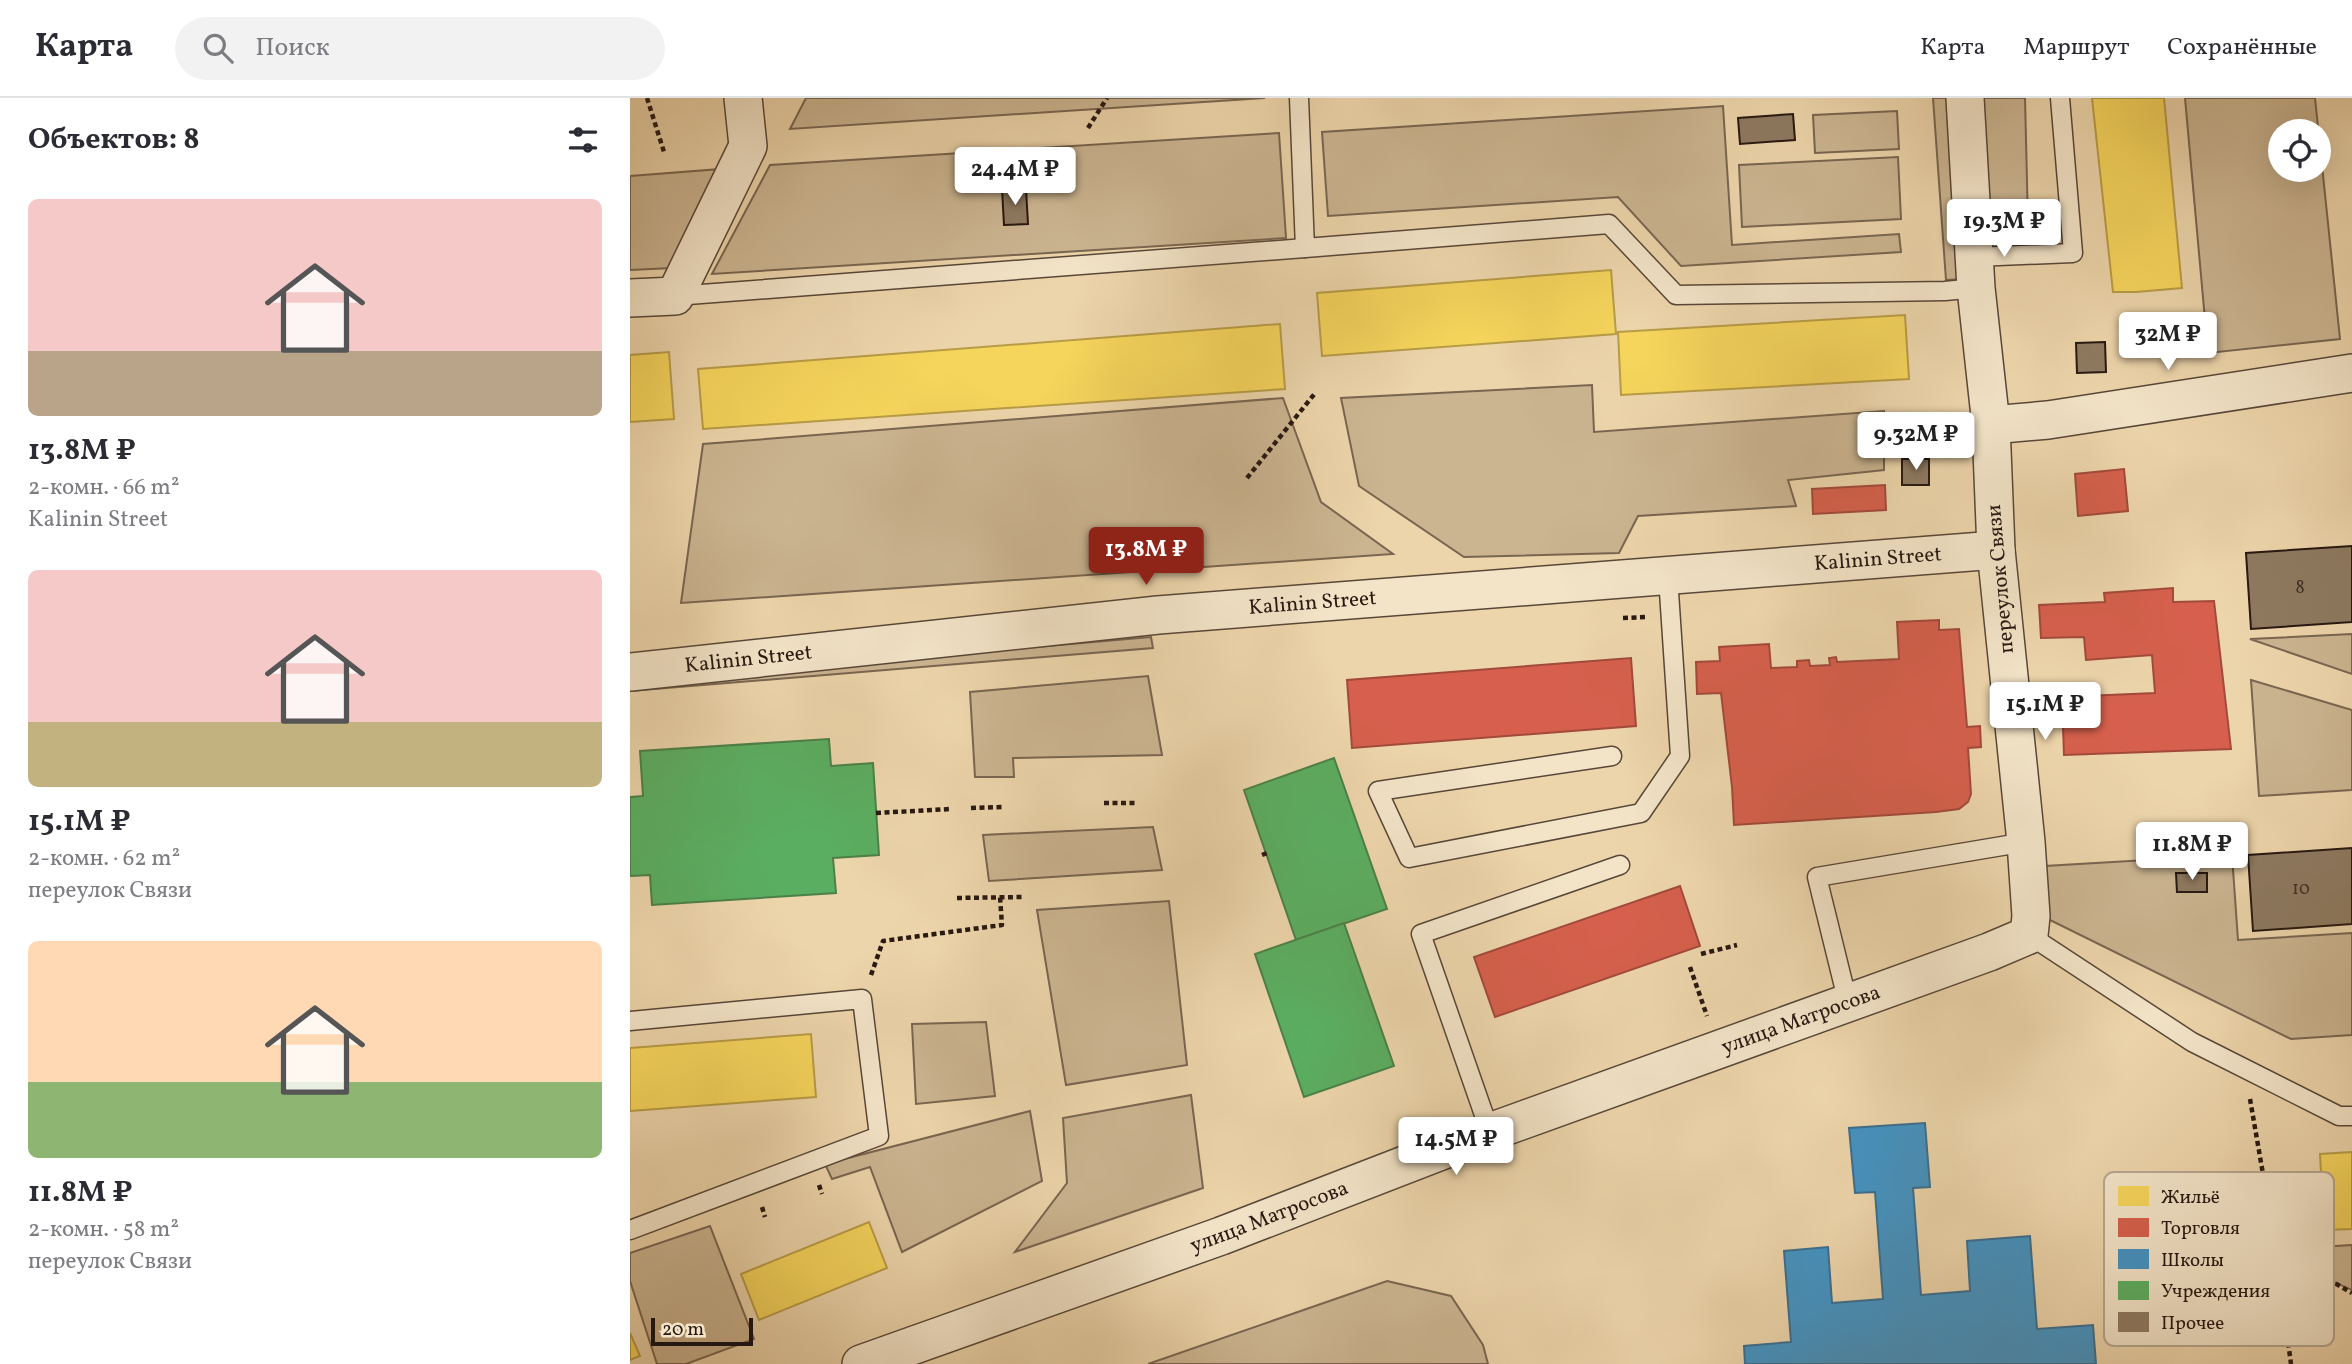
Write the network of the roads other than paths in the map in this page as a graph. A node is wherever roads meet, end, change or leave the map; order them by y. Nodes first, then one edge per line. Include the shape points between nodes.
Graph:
1 (743, 98) edge
2 (1299, 98) edge
3 (1965, 98) edge
4 (2060, 98) edge
5 (1305, 248) junction
6 (1975, 273) junction
7 (676, 296) junction
8 (630, 298) edge
9 (2352, 373) edge
10 (1991, 425) junction
11 (1996, 550) junction
12 (1668, 577) junction
13 (630, 672) edge
14 (1612, 756) dead end
15 (2026, 842) junction
16 (1620, 866) dead end
17 (2029, 934) junction
18 (1847, 1003) junction
19 (630, 1021) edge
20 (2352, 1116) edge
21 (1490, 1132) junction
22 (630, 1230) edge
23 (860, 1364) edge

1 - 7 street via 748,146
2 - 5 lane
3 - 6 street, переулок Связи
4 - 6 lane via 2073,253
5 - 6 lane via 1609,225 1676,295 1945,291
5 - 7 lane
6 - 10 street, переулок Связи
7 - 8 street
9 - 10 street
10 - 11 street, переулок Связи
11 - 12 street, Kalinin Street
11 - 15 street, переулок Связи
12 - 13 street, Kalinin Street via 1158,615
12 - 14 lane via 1680,756 1641,813 1409,858 1378,791
15 - 17 street, переулок Связи
15 - 18 lane via 1816,877
16 - 21 lane via 1421,934
17 - 18 street, улица Матросова
17 - 20 lane via 2192,1042 2339,1116
18 - 21 street, улица Матросова
19 - 22 lane via 862,999 879,1136
21 - 23 street, улица Матросова via 1221,1236

